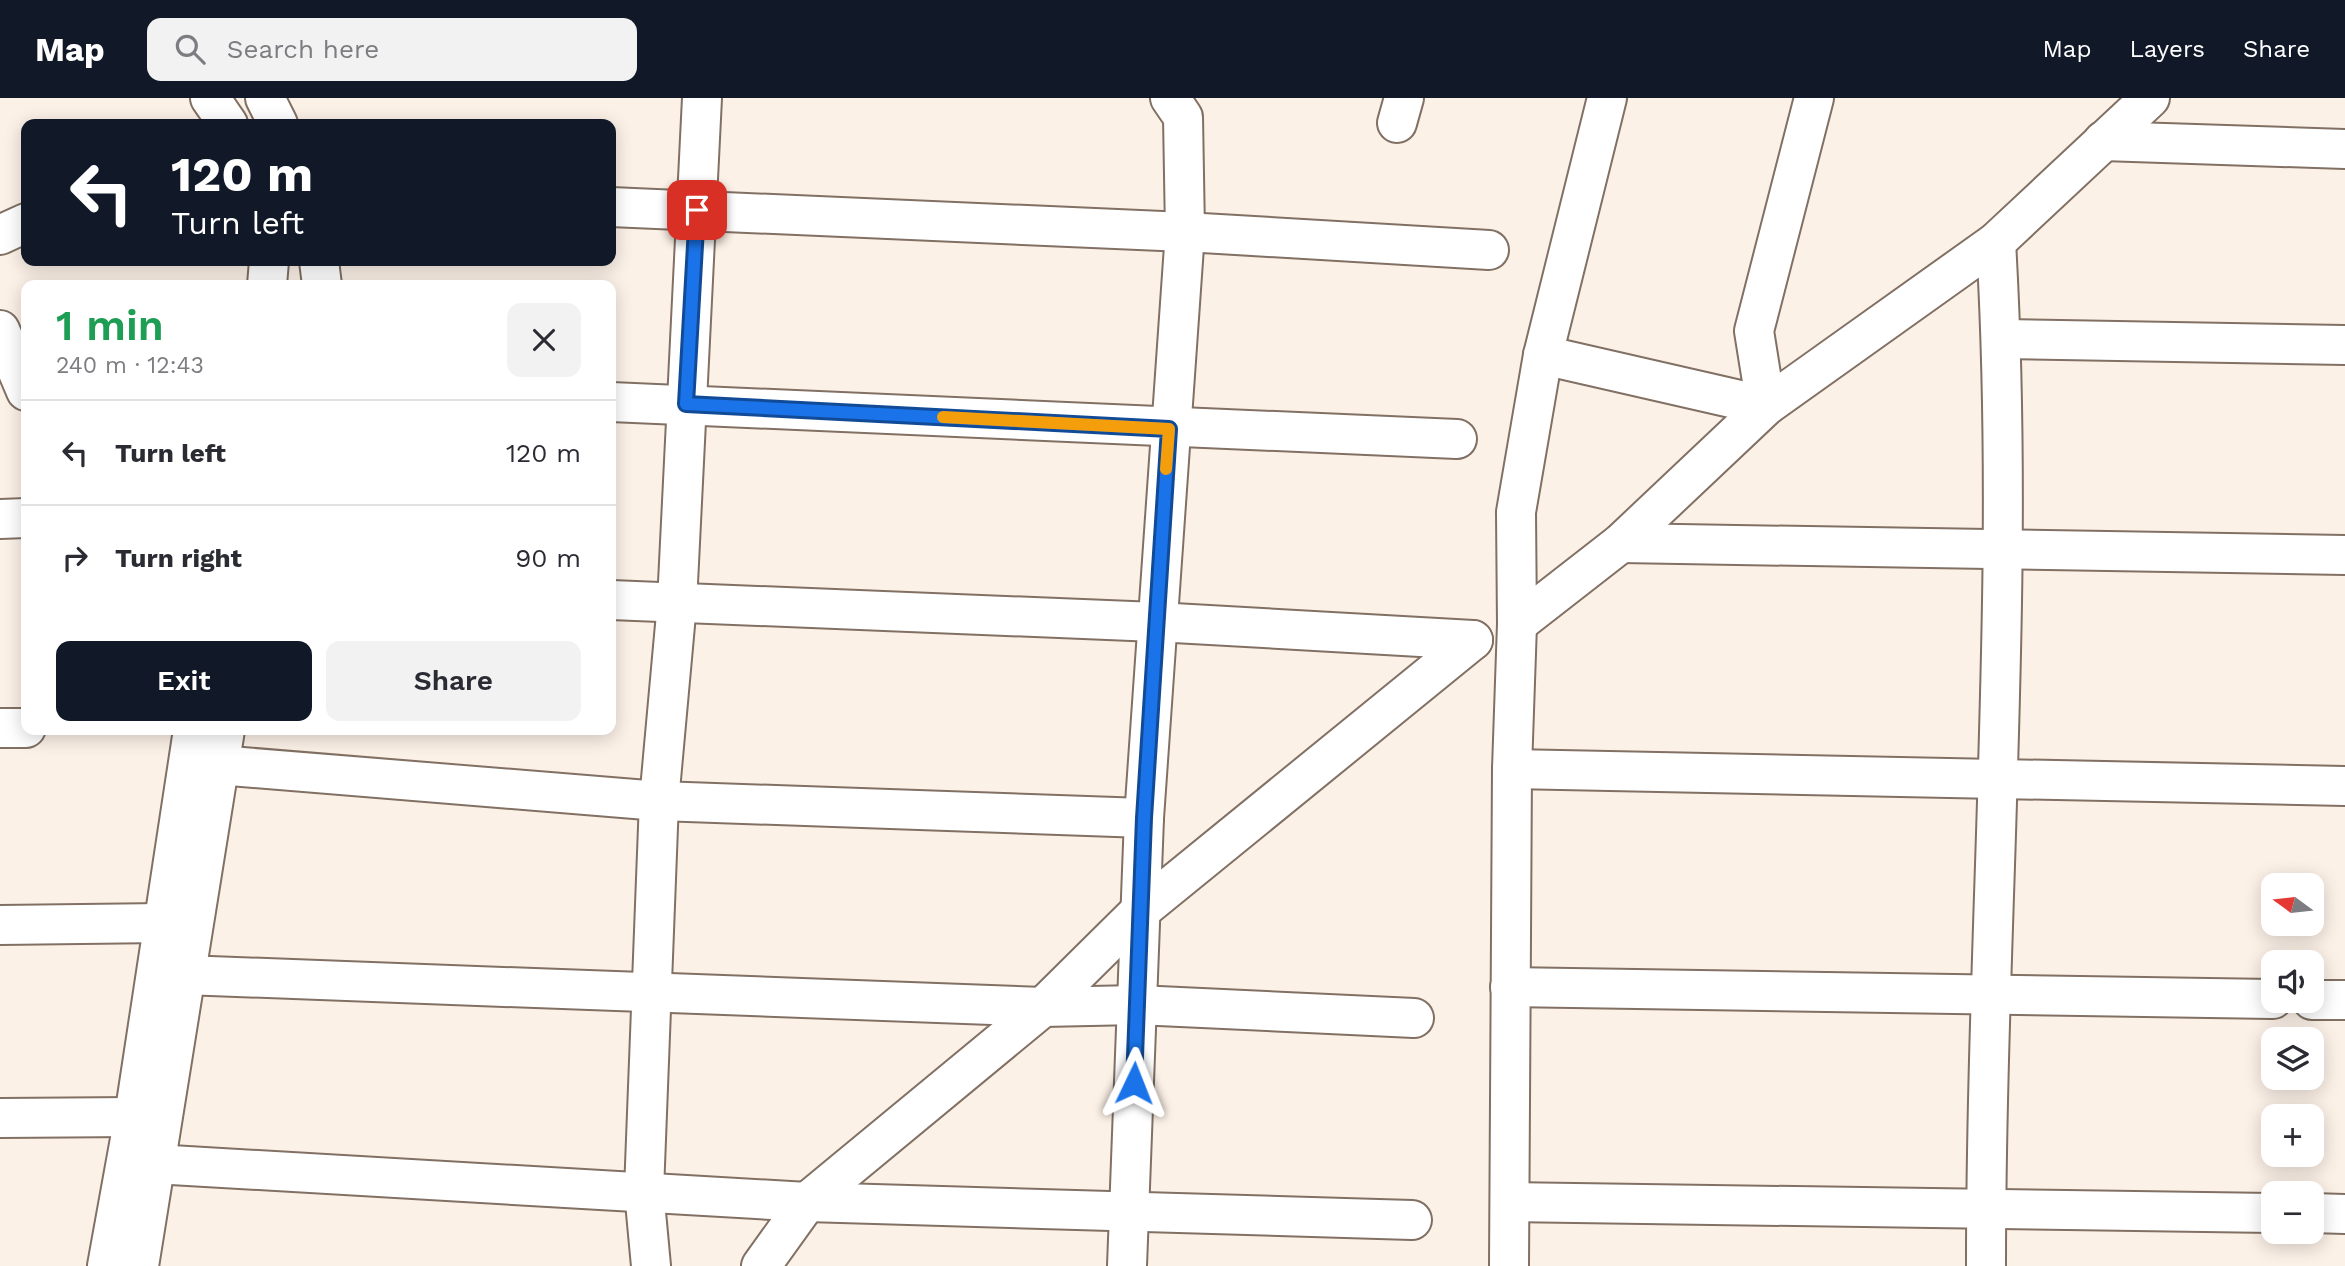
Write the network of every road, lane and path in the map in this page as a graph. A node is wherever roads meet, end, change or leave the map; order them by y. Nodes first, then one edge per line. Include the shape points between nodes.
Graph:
1 (210, 98) edge
2 (265, 98) edge
3 (702, 98) edge
4 (1170, 98) edge
5 (1607, 98) edge
6 (1814, 98) edge
7 (2150, 98) edge
8 (225, 119) edge
9 (276, 119) edge
10 (2103, 141) junction
11 (2345, 149) edge
12 (616, 207) edge
13 (697, 210) junction
14 (21, 226) edge
15 (1185, 232) junction
16 (0, 236) edge
17 (1996, 243) junction
18 (1489, 250) dead end
19 (0, 330) edge
20 (2002, 338) junction
21 (2345, 345) edge
22 (1543, 355) junction
23 (21, 379) edge
24 (616, 402) edge
25 (686, 404) junction
26 (1766, 406) junction
27 (1169, 429) junction
28 (1457, 439) dead end
29 (21, 518) edge
30 (0, 519) edge
31 (1621, 543) junction
32 (2004, 551) junction
33 (2345, 555) edge
34 (616, 600) edge
35 (677, 603) junction
36 (1156, 622) junction
37 (1517, 624) junction
38 (0, 728) edge
39 (21, 728) edge
40 (192, 735) edge
41 (221, 747) edge
42 (1512, 769) junction
43 (1999, 779) junction
44 (2345, 786) edge
45 (659, 802) junction
46 (1144, 818) junction
47 (1139, 912) junction
48 (163, 923) junction
49 (0, 925) edge
50 (184, 975) junction
51 (1510, 987) junction
52 (653, 994) junction
53 (1993, 996) junction
54 (2261, 999) edge
55 (2324, 1000) edge
56 (2345, 1000) edge
57 (1137, 1005) junction
58 (1043, 1007) junction
59 (1414, 1018) dead end
60 (134, 1117) junction
61 (0, 1118) edge
62 (154, 1164) junction
63 (644, 1191) junction
64 (807, 1202) junction
65 (1510, 1202) junction
66 (1986, 1208) junction
67 (1129, 1213) junction
68 (2261, 1213) edge
69 (2324, 1213) edge
70 (2345, 1214) edge
71 (1412, 1220) dead end
72 (107, 1266) edge
73 (139, 1266) edge
74 (651, 1266) edge
75 (761, 1266) edge
76 (1127, 1266) edge
77 (1510, 1266) edge
78 (1986, 1266) edge

1 - 8 street
2 - 9 street
3 - 13 street
4 - 15 street via 1183,117
5 - 22 street
6 - 26 street via 1754,331
7 - 10 street
10 - 11 street
10 - 17 street
12 - 13 street
13 - 15 street
13 - 25 street
14 - 16 street
15 - 18 street
15 - 27 street
17 - 20 street
17 - 26 street
19 - 23 street
20 - 21 street
20 - 32 street
22 - 26 street
22 - 37 street via 1516,512
24 - 25 street
25 - 27 street
25 - 35 street
26 - 31 street
27 - 28 street
27 - 36 street
29 - 30 street
31 - 32 street
31 - 37 street
32 - 33 street
32 - 43 street
34 - 35 street
35 - 36 street
35 - 45 street
36 - 46 street
36 - 47 street via 1473,640
37 - 42 street
38 - 39 street
40 - 48 street
41 - 45 street
41 - 50 street
42 - 43 street
42 - 51 street
43 - 44 street
43 - 53 street
45 - 46 street
45 - 52 street
46 - 47 street
47 - 57 street
47 - 58 street
48 - 49 street
48 - 60 street
50 - 52 street
50 - 62 street
51 - 53 street
51 - 65 street
52 - 58 street
52 - 63 street
53 - 54 street
53 - 66 street
55 - 56 street
57 - 58 street
57 - 59 street
57 - 67 street
58 - 64 street
60 - 61 street
60 - 72 street
62 - 63 street
62 - 73 street
63 - 64 street
63 - 74 street
64 - 67 street
64 - 75 street
65 - 66 street
65 - 77 street
66 - 68 street
66 - 78 street
67 - 71 street
67 - 76 street
69 - 70 street

